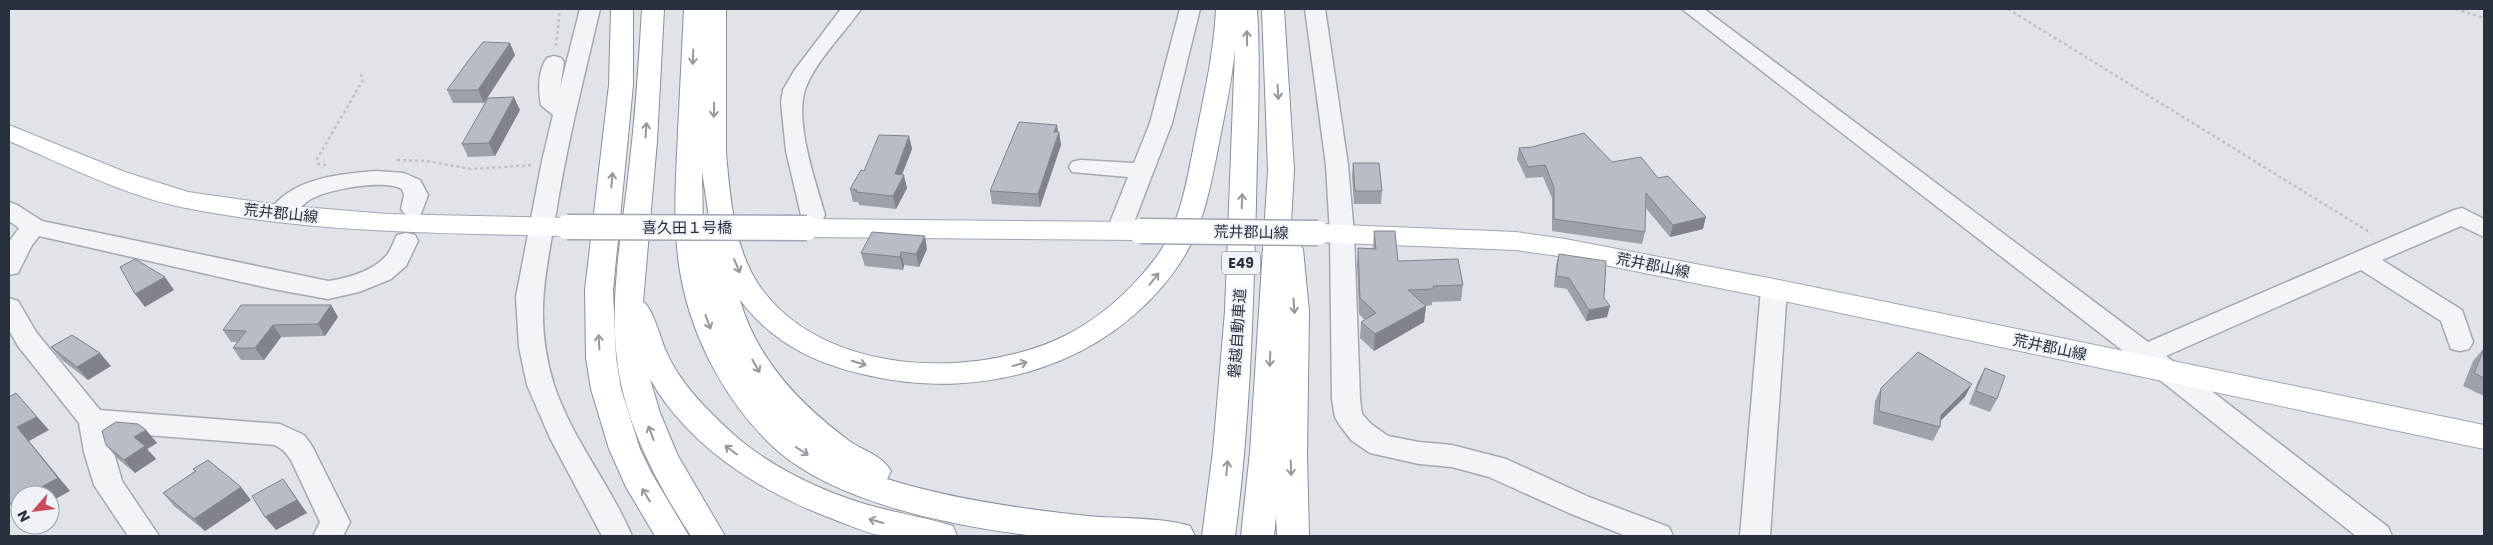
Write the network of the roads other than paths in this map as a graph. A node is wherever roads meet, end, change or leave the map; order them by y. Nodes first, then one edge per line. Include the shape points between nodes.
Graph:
1 (590, 9) edge
2 (622, 9) edge
3 (644, 9) edge
4 (653, 9) edge
5 (695, 9) edge
6 (715, 9) edge
7 (851, 9) edge
8 (1190, 9) edge
9 (1227, 9) edge
10 (1246, 9) edge
11 (1273, 9) edge
12 (1316, 9) edge
13 (1692, 9) edge
14 (650, 60) junction
15 (554, 62) road end
16 (564, 112) junction
17 (9, 132) edge
18 (713, 151) junction
19 (1080, 167) dead end
20 (1281, 170) junction
21 (1143, 171) junction
22 (413, 209) dead end
23 (9, 210) edge
24 (279, 214) junction
25 (554, 226) junction
26 (34, 227) junction
27 (807, 228) junction
28 (2484, 229) edge
29 (1129, 230) junction
30 (1330, 233) junction
31 (406, 241) dead end
32 (2362, 259) junction
33 (9, 267) edge
34 (630, 283) junction
35 (1774, 288) junction
36 (9, 307) edge
37 (2460, 342) dead end
38 (2155, 362) junction
39 (92, 420) junction
40 (2484, 436) edge
41 (1220, 526) edge
42 (1259, 527) edge
43 (1076, 529) junction
44 (1293, 529) edge
45 (144, 536) edge
46 (328, 536) edge
47 (617, 536) edge
48 (673, 536) edge
49 (709, 536) edge
50 (940, 536) edge
51 (1178, 536) edge
52 (1658, 536) edge
53 (1755, 536) edge
54 (2377, 536) edge

1 - 16 street
48 -> 2 main road via 629,464 612,417 600,358 599,290 621,85
3 - 14 main road
4 - 14 main road
5 -> 43 main road via 689,197 693,267 718,349 747,401 768,426 795,447 862,485 951,510
6 -> 18 main road
7 - 27 street via 799,80 791,98 794,129 813,215
8 - 21 street via 1161,123
18 -> 9 main road via 718,199 730,249 748,290 762,310 781,327 835,356 900,372 969,374 1003,369 1063,349 1115,319 1137,300 1168,262 1193,209 1220,74
41 -> 10 main road, 磐越自動車道 / E49 via 1239,311 1248,68
11 -> 20 main road, E49
12 - 30 street via 1337,165
13 - 38 street
34 -> 14 main road
15 - 16 street via 549,90 552,105
16 - 25 street via 552,163
17 - 24 main road, 荒井郡山線 via 116,178 185,200
18 -> 43 main road via 714,248 724,294 745,347 759,373 782,402 824,441 886,476 972,505
19 - 21 street
20 -> 42 main road, E49
20 -> 44 main road via 1295,311 1291,454
21 - 29 street
22 - 24 street via 416,195 412,185 391,178 315,188 299,196
23 - 26 street
24 - 25 main road, 荒井郡山線 via 387,223
25 - 27 main road, 喜久田１号橋, bridge
25 - 47 street via 529,297 534,357 541,385 564,438
26 - 31 street via 328,290 356,284 382,273 397,260
26 - 33 street
27 - 29 main road, 荒井郡山線
28 - 32 street via 2462,216
29 - 30 main road, 荒井郡山線, bridge
30 - 35 main road, 荒井郡山線 via 1516,242 1565,248
30 - 52 street via 1346,399 1349,417 1361,432 1380,445 1496,466 1579,505
32 - 37 street via 2453,316
32 - 38 street
49 -> 34 main road via 671,476 647,422 629,344
50 -> 34 main road via 894,526 821,503 770,476 726,446 703,425 667,382 644,334
35 - 38 main road, 荒井郡山線
35 - 53 street
36 - 39 street via 27,339
38 - 40 main road, 荒井郡山線
38 - 54 street
39 - 45 street via 109,485
39 - 46 street via 280,435 294,443 302,454 334,522
43 - 51 main road

